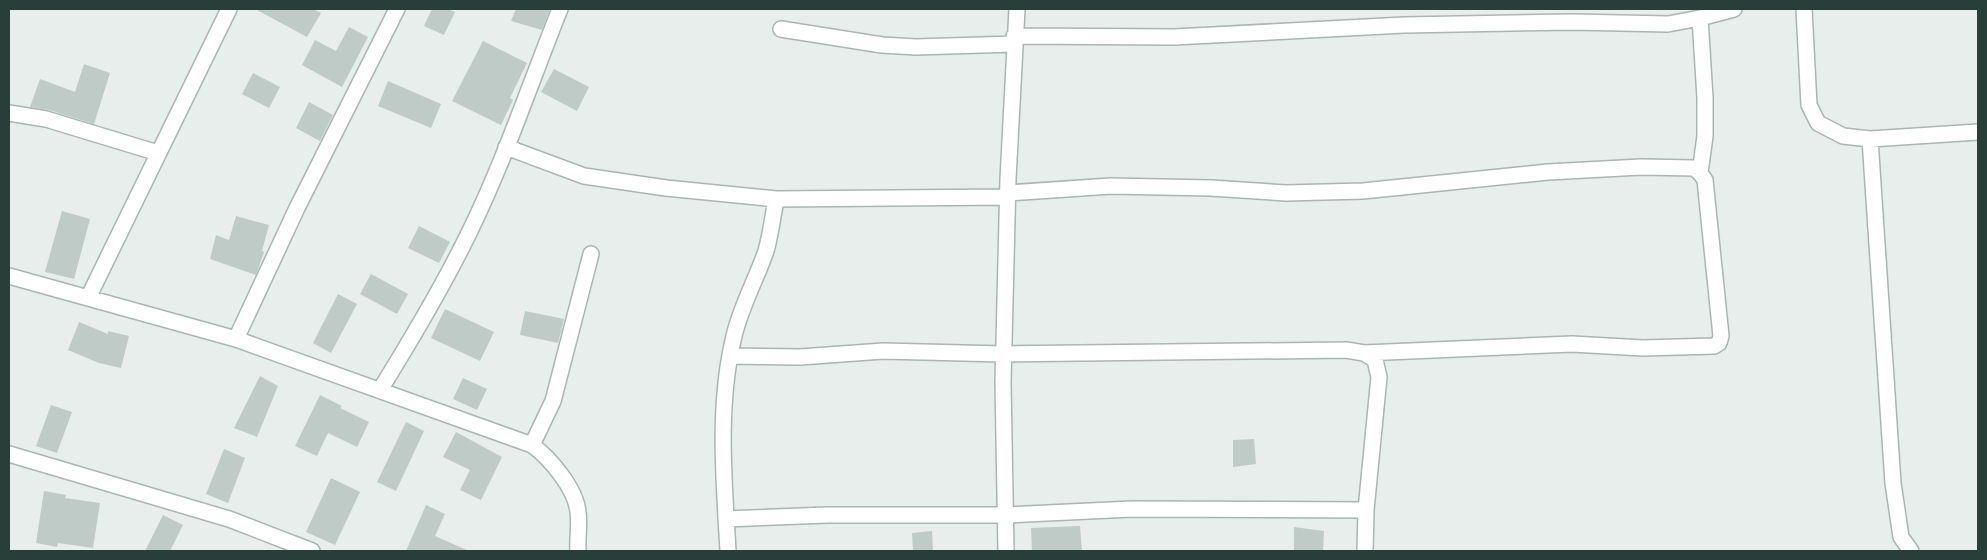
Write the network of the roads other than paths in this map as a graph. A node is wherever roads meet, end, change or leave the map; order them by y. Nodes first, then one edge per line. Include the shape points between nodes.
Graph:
1 (229, 9) edge
2 (397, 9) edge
3 (560, 9) edge
4 (1017, 9) edge
5 (1734, 9) edge
6 (1804, 9) edge
7 (1700, 18) junction
8 (781, 30) dead end
9 (1014, 40) junction
10 (9, 113) edge
11 (1978, 132) edge
12 (1870, 139) junction
13 (506, 148) junction
14 (158, 154) junction
15 (1700, 173) junction
16 (1007, 195) junction
17 (776, 199) junction
18 (591, 254) dead end
19 (9, 276) edge
20 (88, 298) junction
21 (236, 339) junction
22 (1364, 353) junction
23 (1004, 354) junction
24 (730, 356) junction
25 (380, 390) junction
26 (532, 445) junction
27 (9, 454) edge
28 (1366, 510) junction
29 (1005, 515) junction
30 (726, 519) junction
31 (312, 551) edge
32 (578, 551) edge
33 (728, 551) edge
34 (1006, 551) edge
35 (1365, 551) edge
36 (1911, 551) edge

1 - 14 street
2 - 21 street via 297,208
3 - 13 street
4 - 9 street
5 - 7 street
6 - 12 street via 1809,105 1818,123 1844,136
7 - 9 street via 1668,24 1404,25 1174,37
7 - 15 street via 1705,136
8 - 9 street via 916,47
9 - 16 street
10 - 14 street via 46,119
11 - 12 street
12 - 36 street via 1893,483 1901,537
13 - 17 street via 584,176
13 - 25 street via 468,234 419,326
14 - 20 street
15 - 16 street via 1694,168 1641,167 1548,172 1363,192 1111,186
15 - 22 street via 1705,180 1721,336 1714,346 1644,348 1572,344
16 - 17 street
16 - 23 street
17 - 24 street via 769,238 744,302
18 - 26 street via 553,401
19 - 20 street
20 - 21 street
21 - 25 street
22 - 23 street via 1346,350
22 - 28 street via 1375,360 1379,377
23 - 24 street via 883,351 800,357
23 - 29 street
24 - 30 street via 723,461
25 - 26 street
26 - 32 street via 547,455 570,489 578,509
27 - 31 street via 229,518
28 - 29 street via 1132,508
28 - 35 street
29 - 30 street via 827,515
29 - 34 street
30 - 33 street

